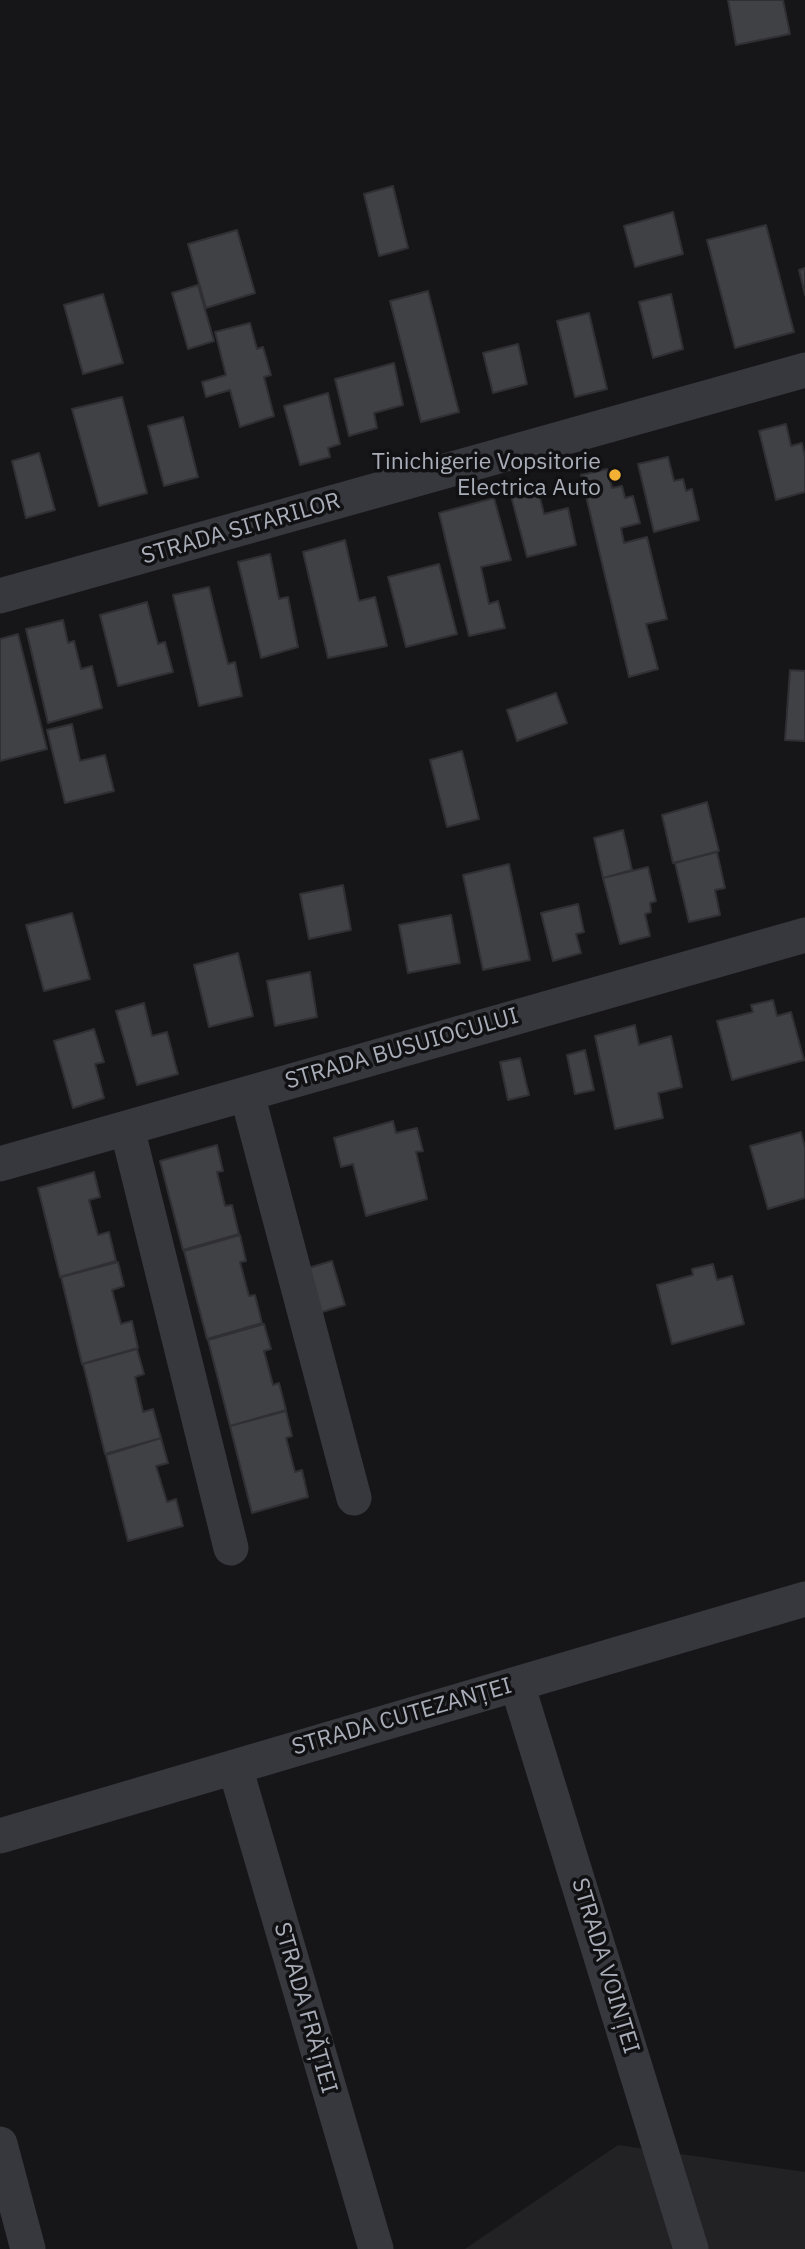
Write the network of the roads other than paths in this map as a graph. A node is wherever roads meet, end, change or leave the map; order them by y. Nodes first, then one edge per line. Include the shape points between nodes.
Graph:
1 (805, 370) edge
2 (0, 596) edge
3 (805, 935) edge
4 (247, 1094) junction
5 (127, 1128) junction
6 (0, 1164) edge
7 (354, 1498) dead end
8 (231, 1548) dead end
9 (805, 1599) edge
10 (517, 1684) junction
11 (234, 1767) junction
12 (0, 1836) edge
13 (0, 2144) edge
14 (28, 2249) edge
15 (376, 2249) edge
16 (691, 2249) edge

1 - 2 street, STRADA SITARILOR
3 - 4 street, STRADA BUSUIOCULUI
4 - 5 street, STRADA BUSUIOCULUI
4 - 7 street
5 - 6 street, STRADA BUSUIOCULUI
5 - 8 street
9 - 10 street, STRADA CUTEZANȚEI
10 - 11 street, STRADA CUTEZANȚEI
10 - 16 street, STRADA VOINȚEI
11 - 12 street, STRADA CUTEZANȚEI
11 - 15 street, STRADA FRĂȚIEI
13 - 14 street

